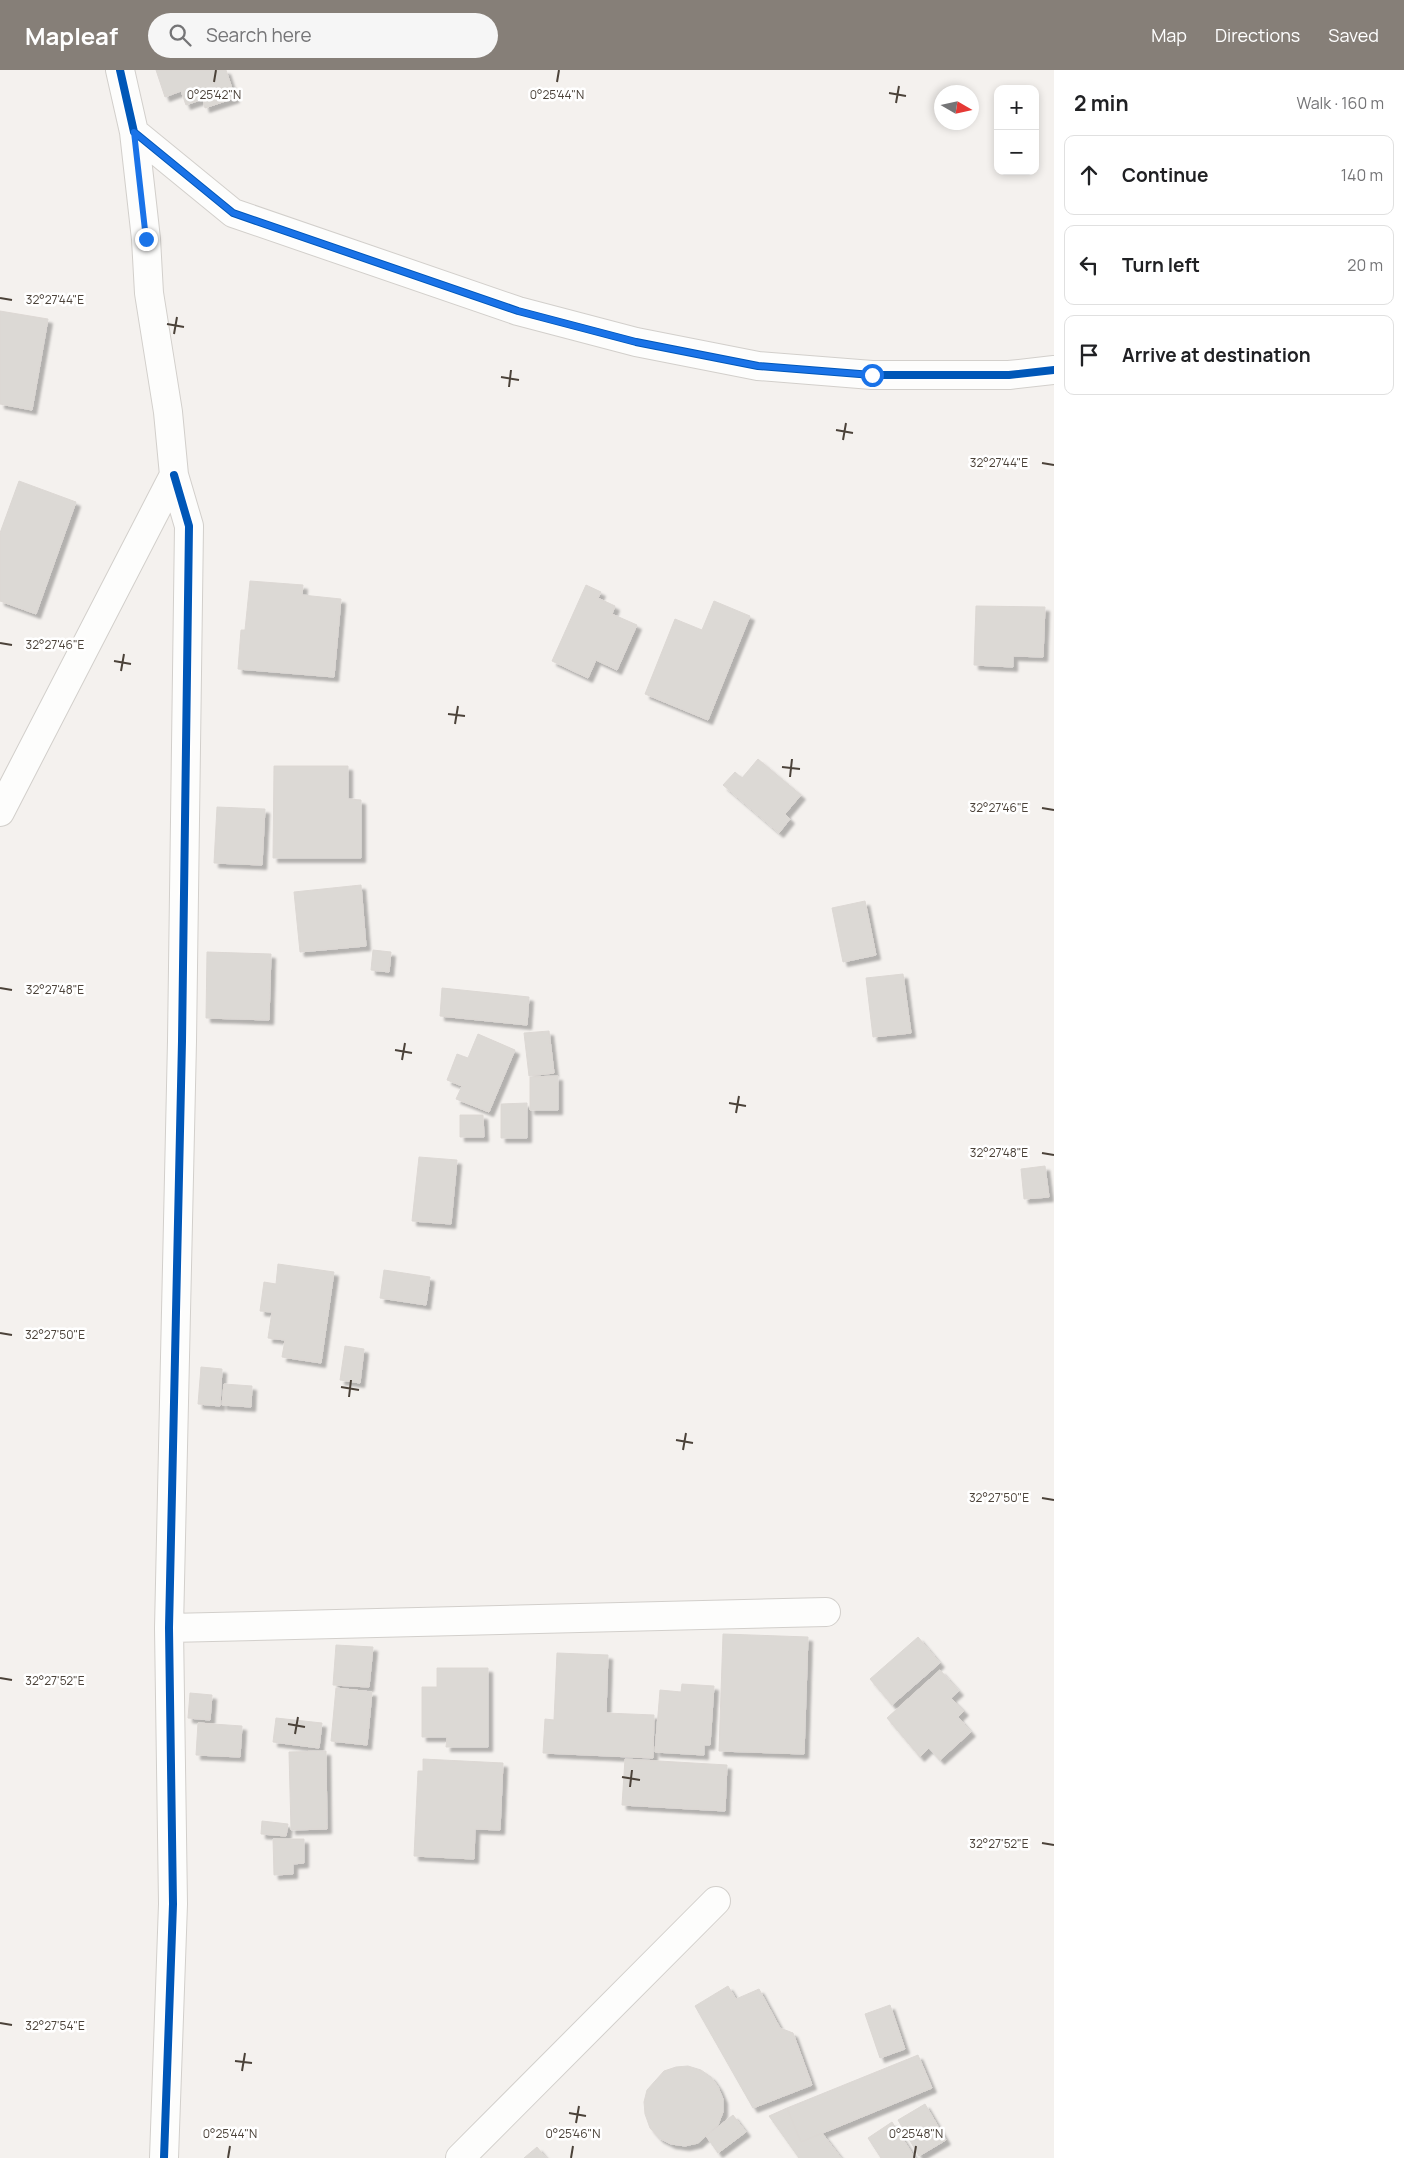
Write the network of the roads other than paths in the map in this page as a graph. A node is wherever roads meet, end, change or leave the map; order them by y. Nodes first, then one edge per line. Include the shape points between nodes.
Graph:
1 (120, 70) edge
2 (134, 132) junction
3 (1054, 370) edge
4 (174, 476) junction
5 (0, 812) edge
6 (826, 1612) dead end
7 (169, 1628) junction
8 (716, 1901) dead end
9 (164, 2158) edge
10 (460, 2158) edge

1 - 2 street
2 - 3 street via 233,213 518,311 636,342 758,366 863,374 1009,375
2 - 4 street via 149,293 168,412
4 - 5 street
4 - 7 street via 189,526
6 - 7 street
7 - 9 street via 173,1904
8 - 10 street

